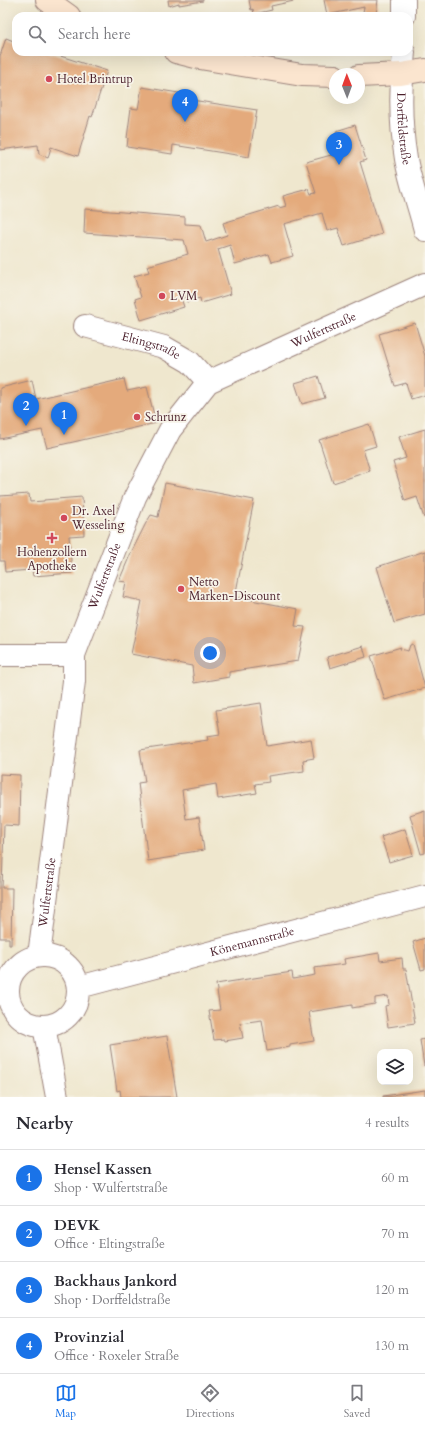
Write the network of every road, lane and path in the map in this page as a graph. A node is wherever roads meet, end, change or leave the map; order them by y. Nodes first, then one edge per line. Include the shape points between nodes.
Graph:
1 (47, 0) edge
2 (404, 0) edge
3 (64, 12) edge
4 (404, 12) edge
5 (192, 56) edge
6 (403, 56) edge
7 (425, 70) edge
8 (401, 74) junction
9 (329, 76) edge
10 (365, 76) edge
11 (425, 230) edge
12 (425, 284) edge
13 (85, 326) dead end
14 (208, 382) junction
15 (0, 655) edge
16 (74, 655) junction
17 (425, 896) edge
18 (39, 956) junction
19 (78, 987) junction
20 (5, 1003) edge
21 (44, 1026) junction
22 (57, 1097) edge

1 - 3 main road
2 - 4 street
5 - 9 main road via 302,75
6 - 8 street, Dorffeldstraße
7 - 8 main road
8 - 10 main road
8 - 11 street, Dorffeldstraße via 400,103 406,160
12 - 14 street, Wulfertstraße
13 - 14 street, Eltingstraße via 164,347 190,362
14 - 16 street, Wulfertstraße via 170,430 135,497
15 - 16 street
16 - 18 street, Wulfertstraße via 74,681
17 - 19 street, Könemannstraße
18 - 19 street via 51,957 67,965 74,974
18 - 20 street via 23,963 15,971
19 - 21 street via 77,1001 70,1014 59,1023
20 - 21 street via 24,1020
21 - 22 street

